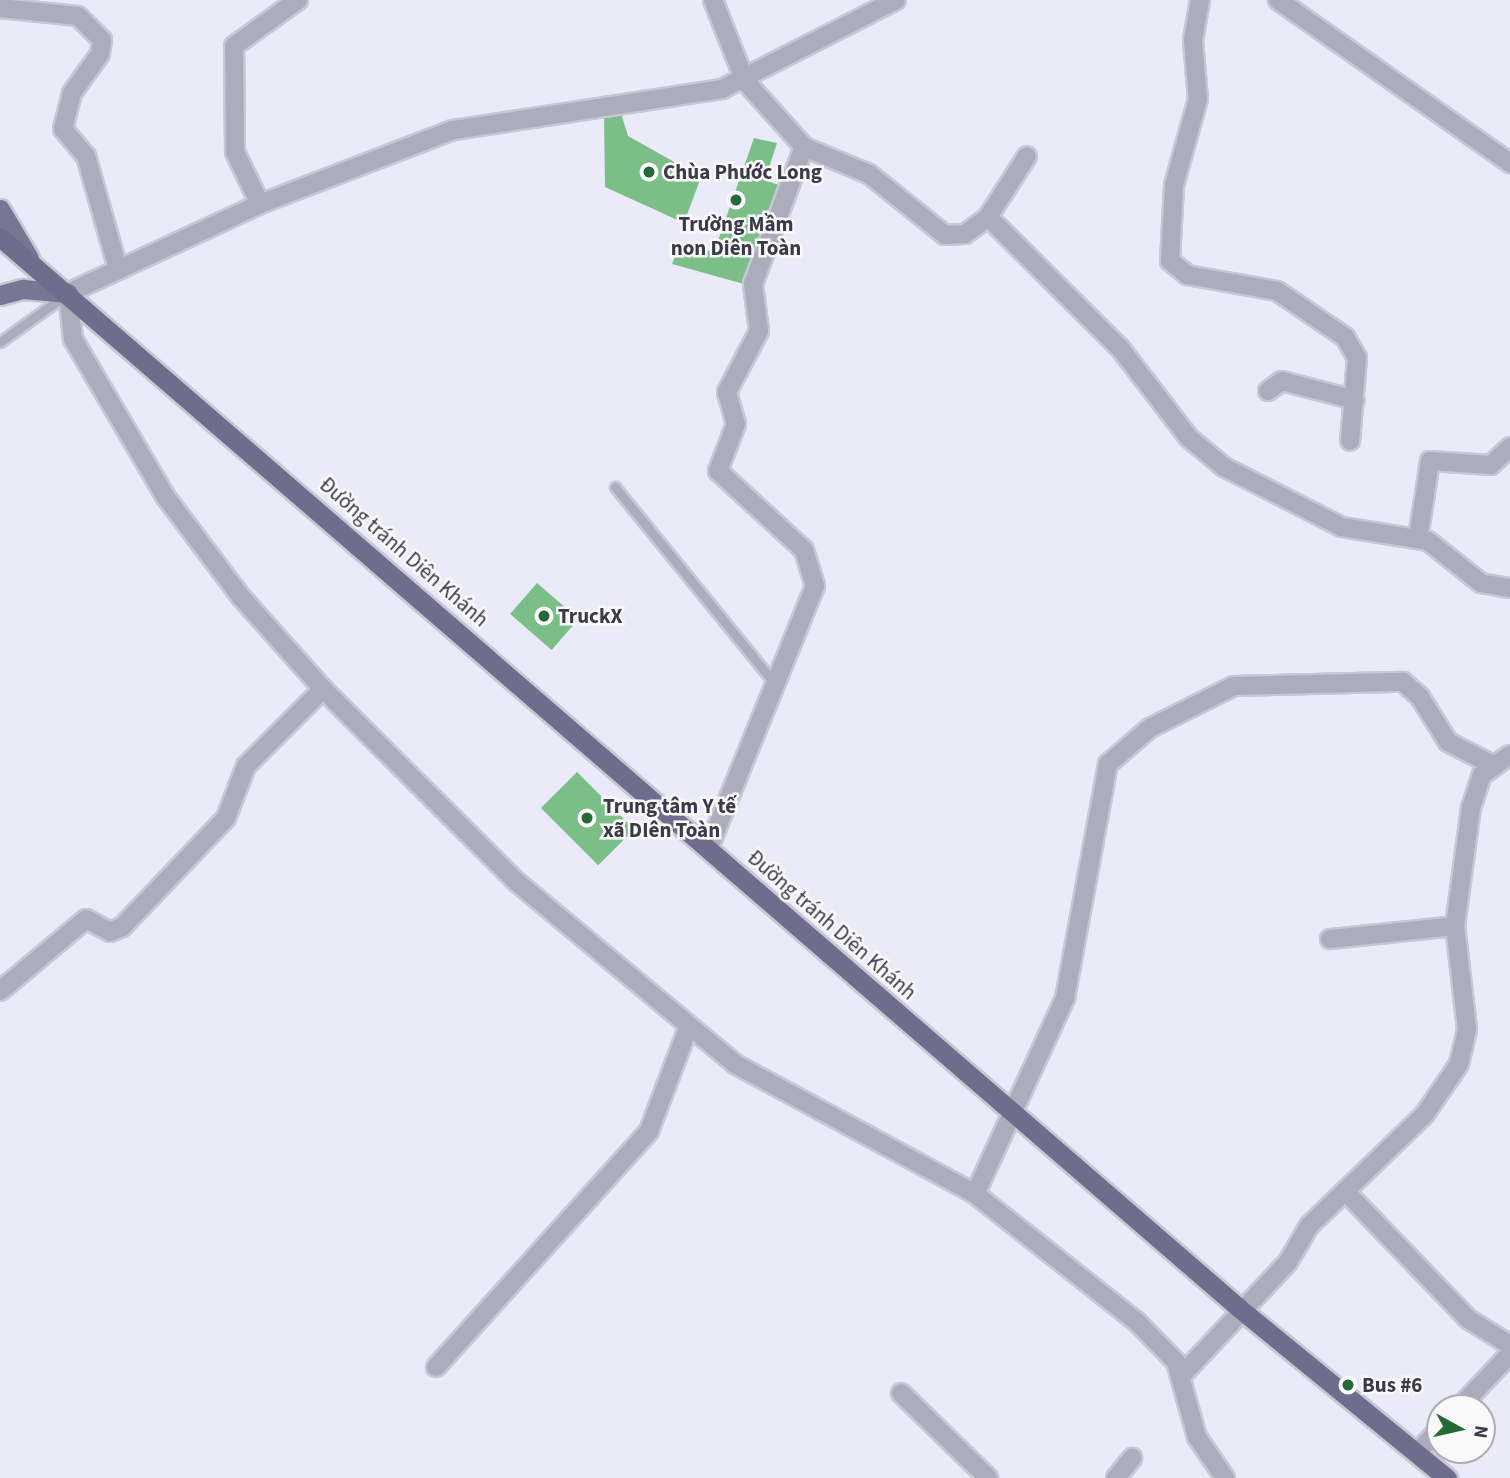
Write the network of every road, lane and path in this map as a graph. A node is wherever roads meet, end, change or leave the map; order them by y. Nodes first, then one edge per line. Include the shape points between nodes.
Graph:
1 (298, 0) edge
2 (713, 0) edge
3 (896, 0) edge
4 (1200, 0) edge
5 (1278, 0) edge
6 (0, 8) edge
7 (745, 81) junction
8 (804, 147) junction
9 (1027, 156) dead end
10 (1510, 163) edge
11 (260, 204) junction
12 (0, 209) edge
13 (988, 217) junction
14 (0, 237) edge
15 (118, 269) junction
16 (38, 270) junction
17 (68, 293) junction
18 (0, 295) edge
19 (0, 342) edge
20 (1268, 391) dead end
21 (1355, 400) junction
22 (1350, 441) dead end
23 (1510, 447) edge
24 (615, 487) dead end
25 (1418, 538) junction
26 (1510, 588) edge
27 (772, 680) junction
28 (323, 689) junction
29 (1510, 755) edge
30 (1493, 765) junction
31 (709, 847) junction
32 (1455, 926) junction
33 (1330, 939) dead end
34 (0, 991) edge
35 (687, 1031) junction
36 (1014, 1115) junction
37 (1345, 1191) junction
38 (975, 1194) junction
39 (1239, 1308) junction
40 (1510, 1345) edge
41 (1510, 1354) edge
42 (436, 1367) dead end
43 (1181, 1376) junction
44 (901, 1393) dead end
45 (1472, 1394) edge
46 (1426, 1443) edge
47 (1418, 1452) junction
48 (1132, 1458) dead end
49 (988, 1478) edge
50 (1116, 1478) edge
51 (1225, 1478) edge
52 (1447, 1478) edge

1 - 11 street via 234,46 235,152
2 - 7 street
3 - 7 street
4 - 21 street via 1193,40 1198,99 1174,185 1170,261 1187,275 1277,291 1300,303 1352,347
5 - 10 street
6 - 15 street via 78,16 102,40 100,54 72,93 63,129 86,156
7 - 8 street
7 - 11 street via 453,131
8 - 13 street via 869,174 945,234 965,234
8 - 27 street via 753,284 759,331 729,386 736,424 718,471 804,550 816,572 811,601
9 - 13 street
11 - 15 street
12 - 16 main road
13 - 25 street via 1120,348 1189,438 1224,467 1342,527
14 - 16 highway, Đường tránh Diên Khánh
15 - 17 street
16 - 17 highway, Đường tránh Diên Khánh
17 - 18 main road via 23,289
17 - 19 lane
17 - 28 street via 78,350 164,496
17 - 31 highway, Đường tránh Diên Khánh
20 - 21 street via 1282,381
21 - 22 street
23 - 25 street via 1491,465 1430,460
24 - 27 lane
25 - 26 street via 1481,583
27 - 31 street via 726,818
28 - 34 street via 246,766 226,818 122,928 110,932 86,919
28 - 35 street via 517,883
29 - 30 street
30 - 32 street via 1474,789
30 - 36 street via 1448,742 1420,697 1403,682 1234,685 1150,728 1108,764 1065,998
31 - 36 highway, Đường tránh Diên Khánh
32 - 33 street
32 - 37 street via 1467,1029 1459,1064 1425,1114
35 - 38 street via 787,1098
35 - 42 street via 649,1131
36 - 38 street
36 - 39 highway, Đường tránh Diên Khánh
37 - 39 street via 1309,1226 1288,1262
37 - 40 street via 1468,1319
38 - 43 street via 1147,1331
39 - 43 street
39 - 47 highway, Đường tránh Diên Khánh
41 - 45 street
43 - 51 street via 1196,1437
44 - 49 street
46 - 47 street
47 - 52 highway, Đường tránh Diên Khánh
48 - 50 street

